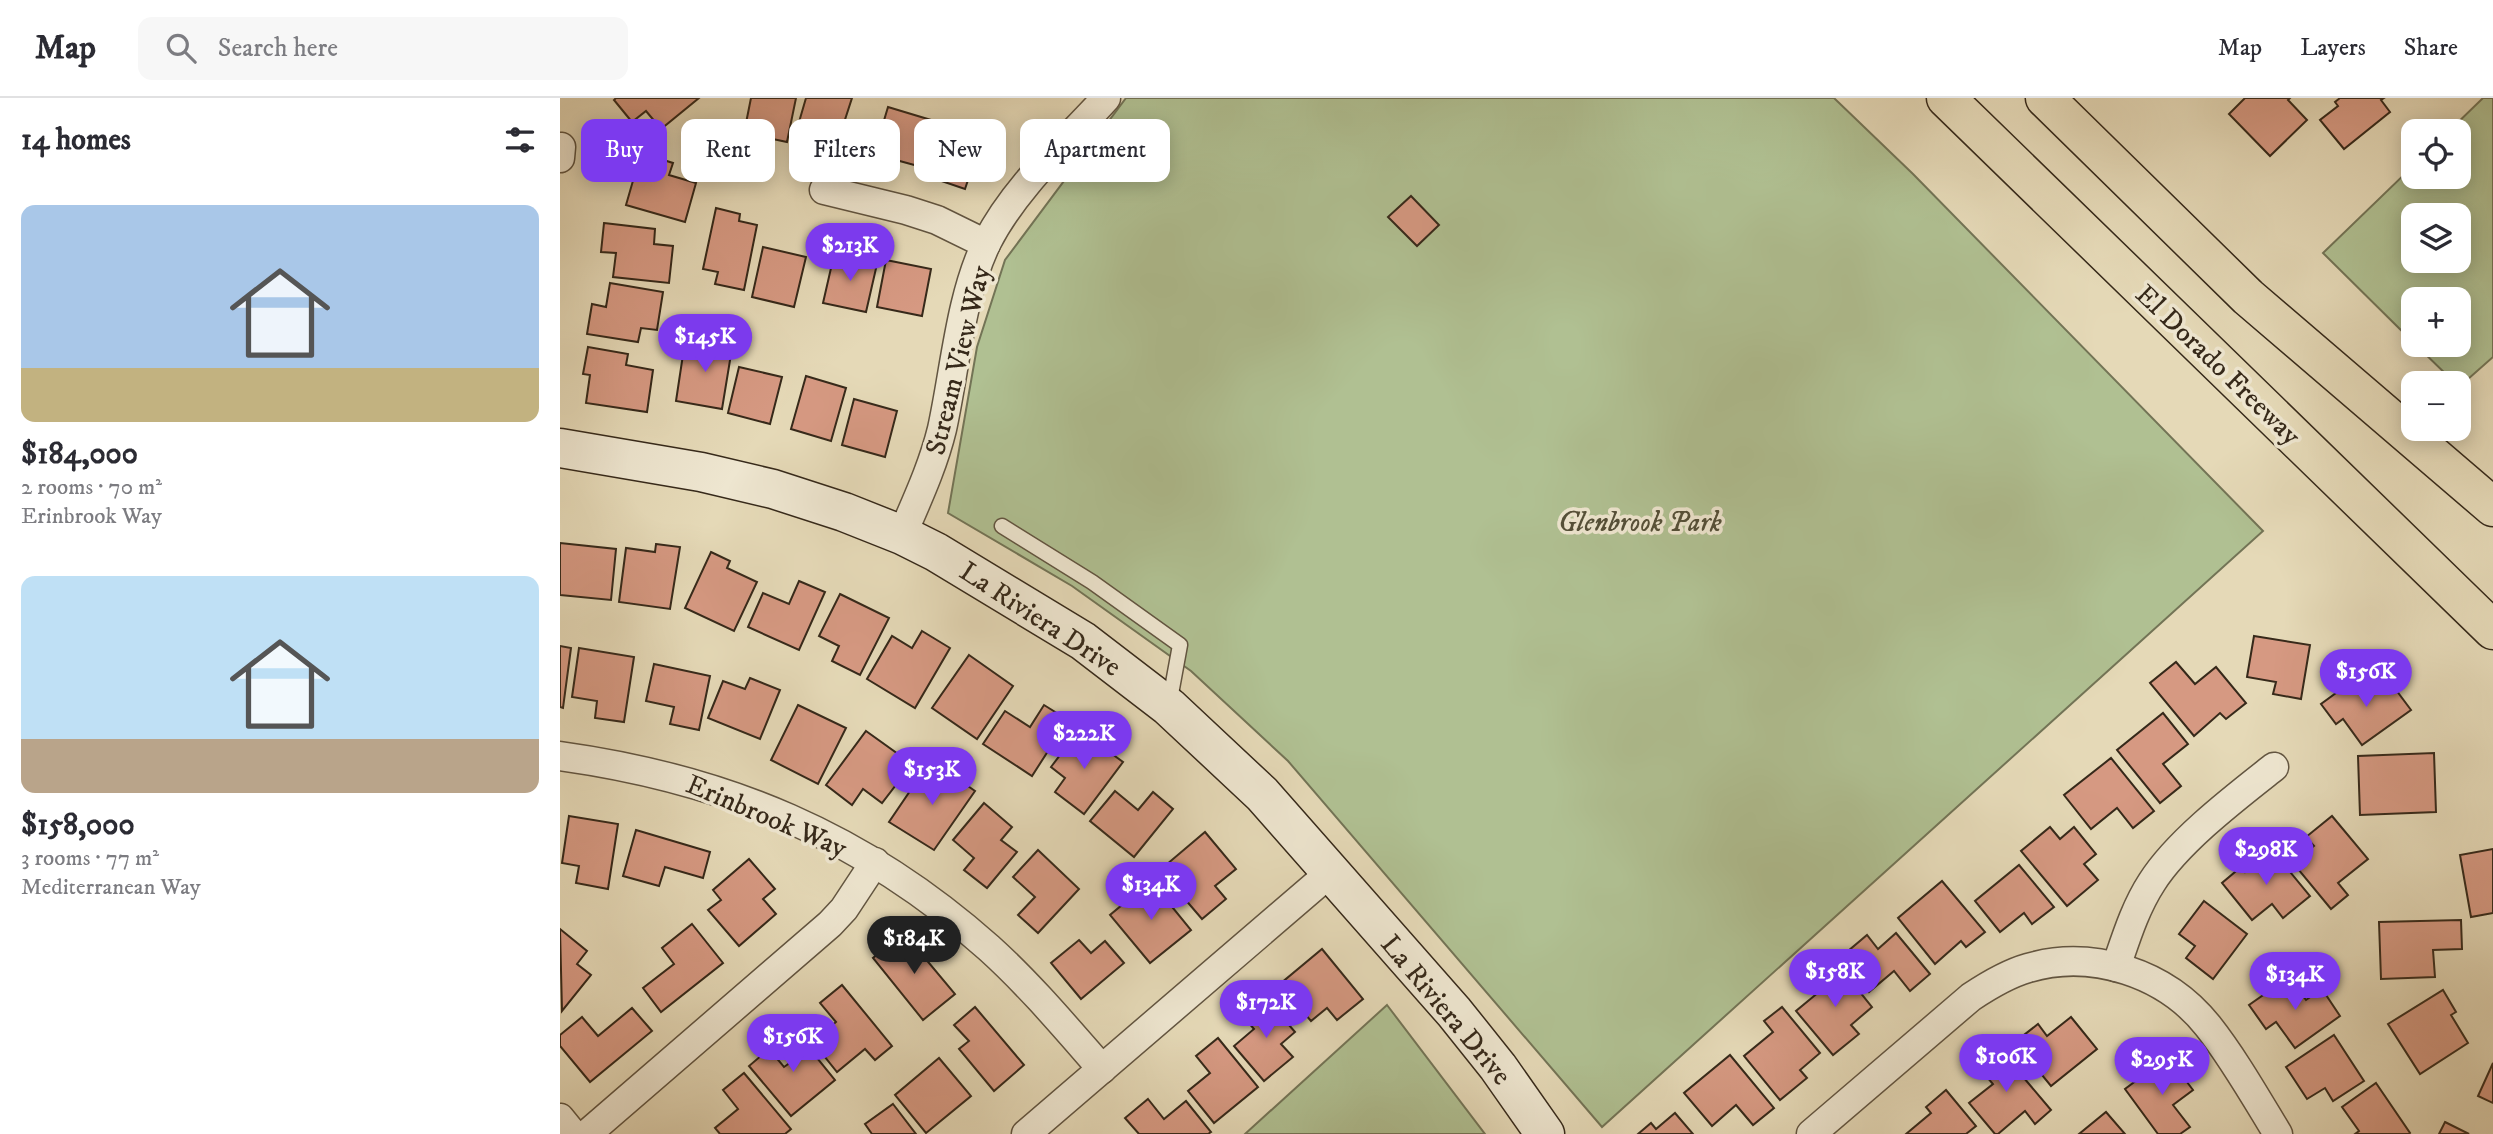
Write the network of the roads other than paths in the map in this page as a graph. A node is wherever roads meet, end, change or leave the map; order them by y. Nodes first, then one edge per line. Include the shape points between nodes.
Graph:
1 (1105, 98) edge
2 (1946, 98) edge
3 (2045, 98) edge
4 (824, 190) dead end
5 (986, 244) junction
6 (560, 448) edge
7 (2493, 508) edge
8 (1002, 526) dead end
9 (902, 534) junction
10 (2493, 630) edge
11 (1169, 707) junction
12 (560, 756) edge
13 (2274, 767) dead end
14 (875, 862) junction
15 (1331, 872) junction
16 (2116, 967) junction
17 (1102, 1069) junction
18 (560, 1118) edge
19 (2268, 1130) edge
20 (573, 1134) edge
21 (587, 1134) edge
22 (1026, 1134) edge
23 (1545, 1134) edge
24 (1811, 1134) edge

1 - 5 street, Stream View Way via 1021,191
2 - 10 highway, El Dorado Freeway
3 - 7 highway via 2248,297
4 - 5 street via 937,220
5 - 9 street, Stream View Way via 972,283 933,461
6 - 9 street, La Riviera Drive via 701,471 773,489
8 - 11 lane via 1181,645
9 - 11 street, La Riviera Drive via 1083,641
11 - 15 street, La Riviera Drive via 1262,794
12 - 14 street, Erinbrook Way via 683,779 734,795 807,825
13 - 16 street via 2175,853 2152,881
14 - 17 street, Erinbrook Way via 952,916 991,950
14 - 21 street via 830,924
15 - 17 street
15 - 23 street, La Riviera Drive via 1454,1012
16 - 19 street via 2168,989 2207,1025
16 - 24 street via 2064,962 2028,968 1996,981 1971,997
17 - 22 street
18 - 20 street

